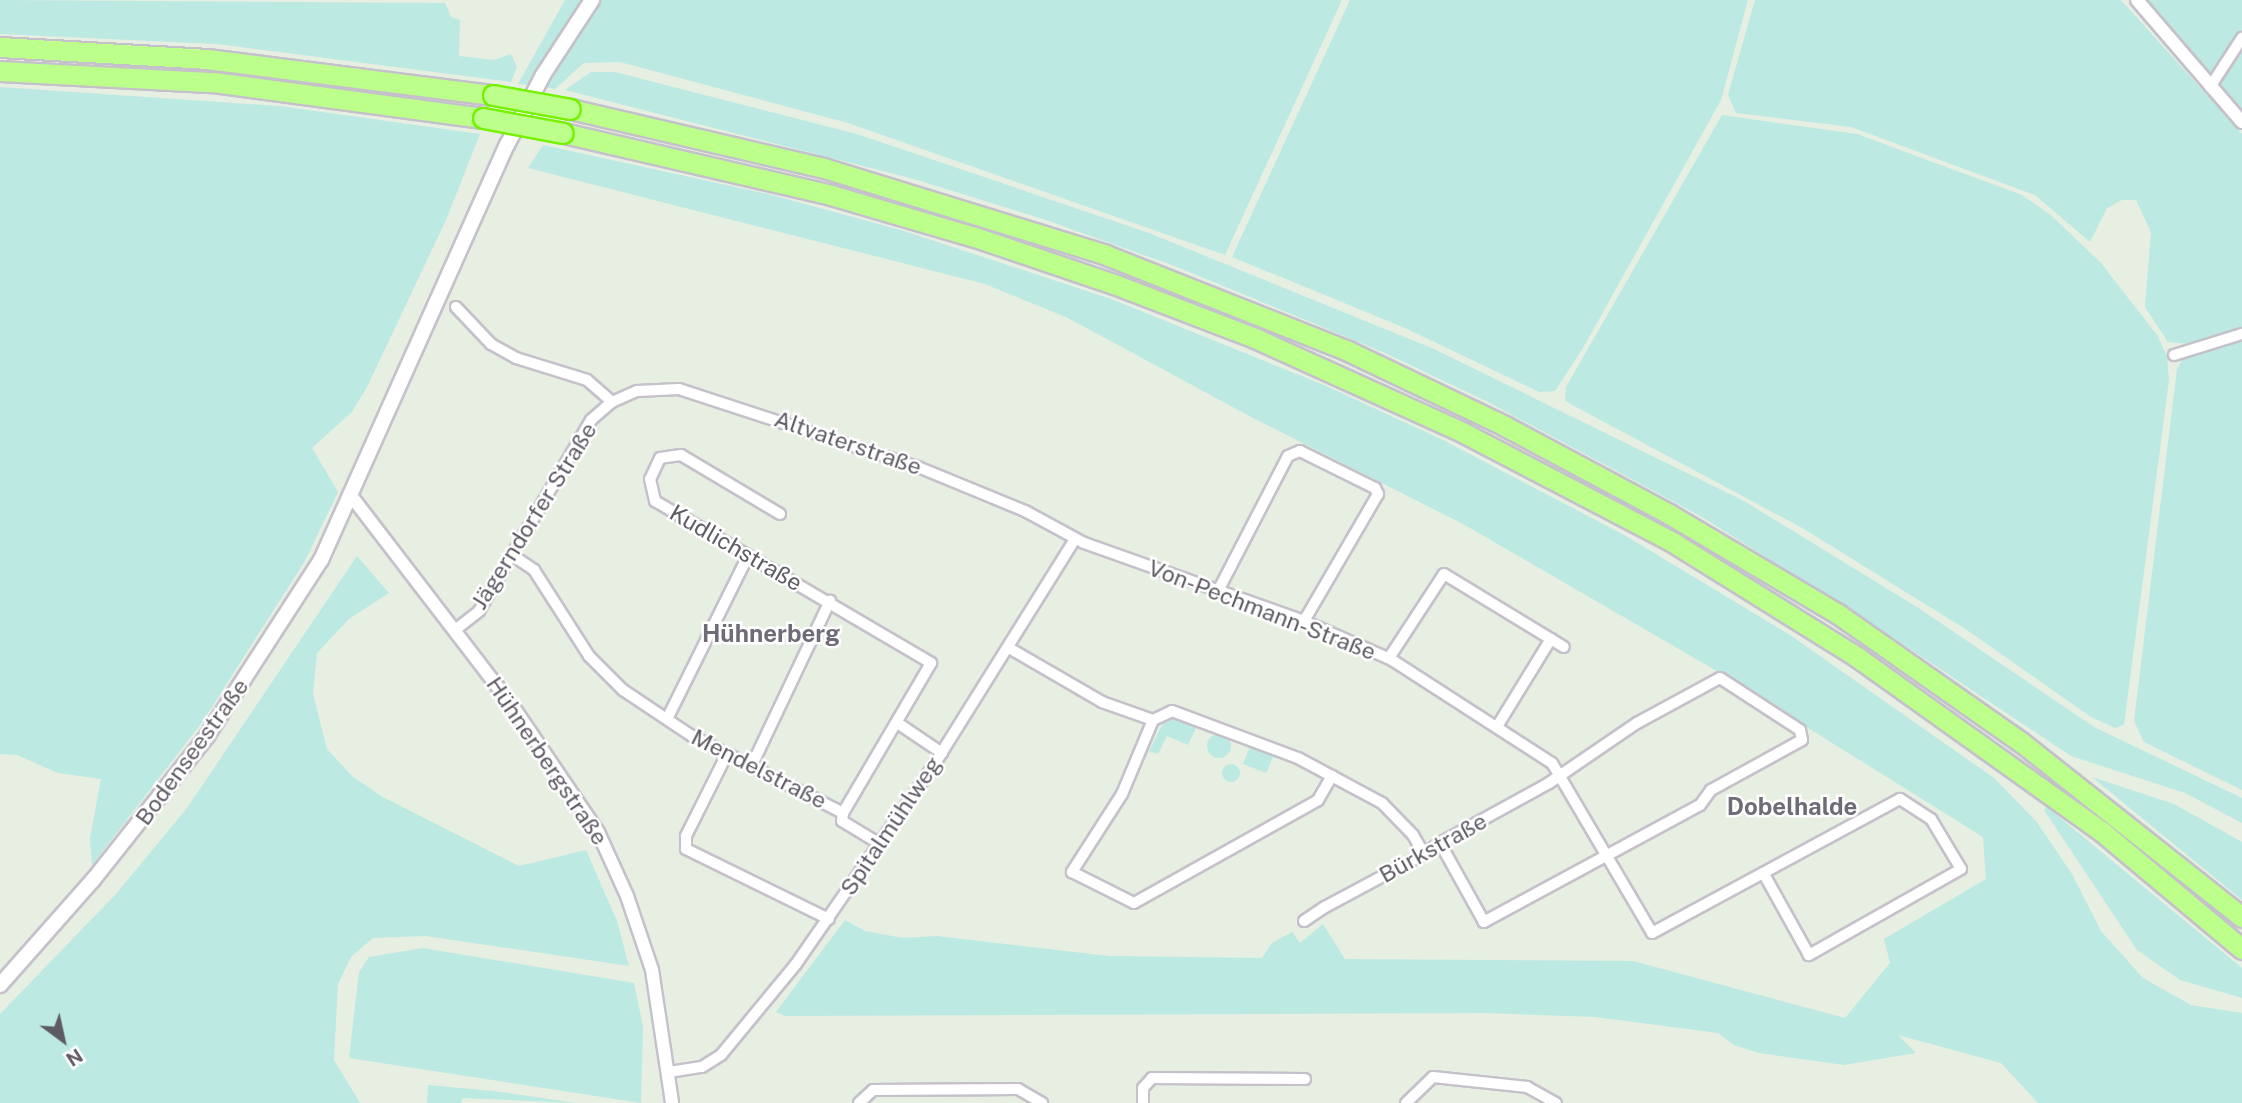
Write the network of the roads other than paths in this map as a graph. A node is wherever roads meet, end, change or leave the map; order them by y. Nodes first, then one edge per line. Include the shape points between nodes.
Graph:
1 (592, 0) edge
2 (2137, 0) edge
3 (2242, 38) edge
4 (0, 47) edge
5 (0, 71) edge
6 (2210, 87) junction
7 (2242, 122) edge
8 (457, 307) dead end
9 (2242, 334) edge
10 (2174, 355) dead end
11 (612, 402) junction
12 (352, 496) junction
13 (780, 514) dead end
14 (1075, 539) junction
15 (512, 555) junction
16 (748, 556) junction
17 (1218, 591) junction
18 (830, 601) junction
19 (1304, 621) junction
20 (455, 630) junction
21 (1551, 639) junction
22 (1564, 647) dead end
23 (1009, 648) junction
24 (1389, 658) junction
25 (667, 719) junction
26 (1153, 720) junction
27 (899, 724) junction
28 (1497, 725) junction
29 (942, 752) junction
30 (727, 754) junction
31 (752, 765) junction
32 (1561, 774) junction
33 (1332, 776) junction
34 (843, 813) junction
35 (1440, 843) junction
36 (880, 844) junction
37 (1424, 854) junction
38 (1606, 856) junction
39 (1765, 876) junction
40 (2242, 917) edge
41 (829, 919) junction
42 (1304, 921) dead end
43 (2242, 949) edge
44 (0, 985) edge
45 (669, 1072) junction
46 (1305, 1079) dead end
47 (671, 1103) edge
48 (859, 1103) edge
49 (1042, 1103) edge
50 (1143, 1103) edge
51 (1406, 1103) edge
52 (1556, 1103) edge

1 - 12 main road, Bodenseestraße via 543,75 507,145
2 - 6 street
3 - 6 street
4 - 40 highway, bridge via 207,59 570,109 824,168 1106,255 1349,351 1505,426 1669,514 1838,614 2021,742
5 - 43 highway, bridge via 213,82 563,133 831,194 1064,267 1257,339 1464,433 1674,543 1857,657 2101,831
6 - 7 street
8 - 11 street via 491,344 516,358 587,380
9 - 10 street
11 - 14 street, Altvaterstraße via 650,388 708,396 918,467 1024,510
11 - 15 street, Jägerndorfer Straße via 581,436
12 - 20 street, Hühnerbergstraße
12 - 44 main road, Bodenseestraße via 309,579 207,736 93,880
13 - 16 street, Kudlichstraße via 681,455 660,458 650,479 655,501
14 - 17 street, Von-Pechmann-Straße
14 - 23 street, Spitalmühlweg
15 - 20 street, Jägerndorfer Straße via 479,611
15 - 25 street, Mendelstraße via 534,570 607,677
16 - 18 street, Kudlichstraße
16 - 25 street
17 - 19 street, Von-Pechmann-Straße
17 - 19 street via 1288,456 1300,451 1375,488 1378,494
18 - 27 street, Kudlichstraße via 931,663
18 - 31 street
19 - 24 street, Von-Pechmann-Straße
20 - 45 street, Hühnerbergstraße via 560,771 608,852 652,970
21 - 22 street
21 - 24 street via 1444,574
21 - 28 street
23 - 26 street via 1102,702
23 - 29 street, Spitalmühlweg
24 - 28 street, Von-Pechmann-Straße
25 - 30 street, Mendelstraße
26 - 33 street via 1172,711 1298,758
26 - 33 street via 1122,794 1072,872 1134,903 1318,800
27 - 29 street
27 - 34 street
28 - 32 street, Von-Pechmann-Straße
29 - 36 street, Spitalmühlweg
30 - 31 street, Mendelstraße
30 - 41 street via 686,836 686,849
31 - 34 street, Mendelstraße
32 - 35 street, Bürkstraße
32 - 38 street, Von-Pechmann-Straße
32 - 38 street, Bürkstraße via 1637,723 1720,678 1800,730 1802,740 1711,790 1700,805
33 - 37 street via 1382,803 1413,835
34 - 36 street, Mendelstraße via 842,821
35 - 37 street, Bürkstraße
35 - 38 street via 1484,922
36 - 41 street, Spitalmühlweg
37 - 42 street, Bürkstraße
38 - 39 street, Von-Pechmann-Straße via 1647,929 1659,932
39 - 39 street via 1900,799 1931,819 1961,869 1809,955
41 - 45 street, Spitalmühlweg via 721,1055 702,1067
45 - 47 street, Hühnerbergstraße
46 - 50 street via 1152,1078 1143,1088
48 - 49 street via 873,1090 1018,1089
51 - 52 street via 1433,1077 1527,1087

